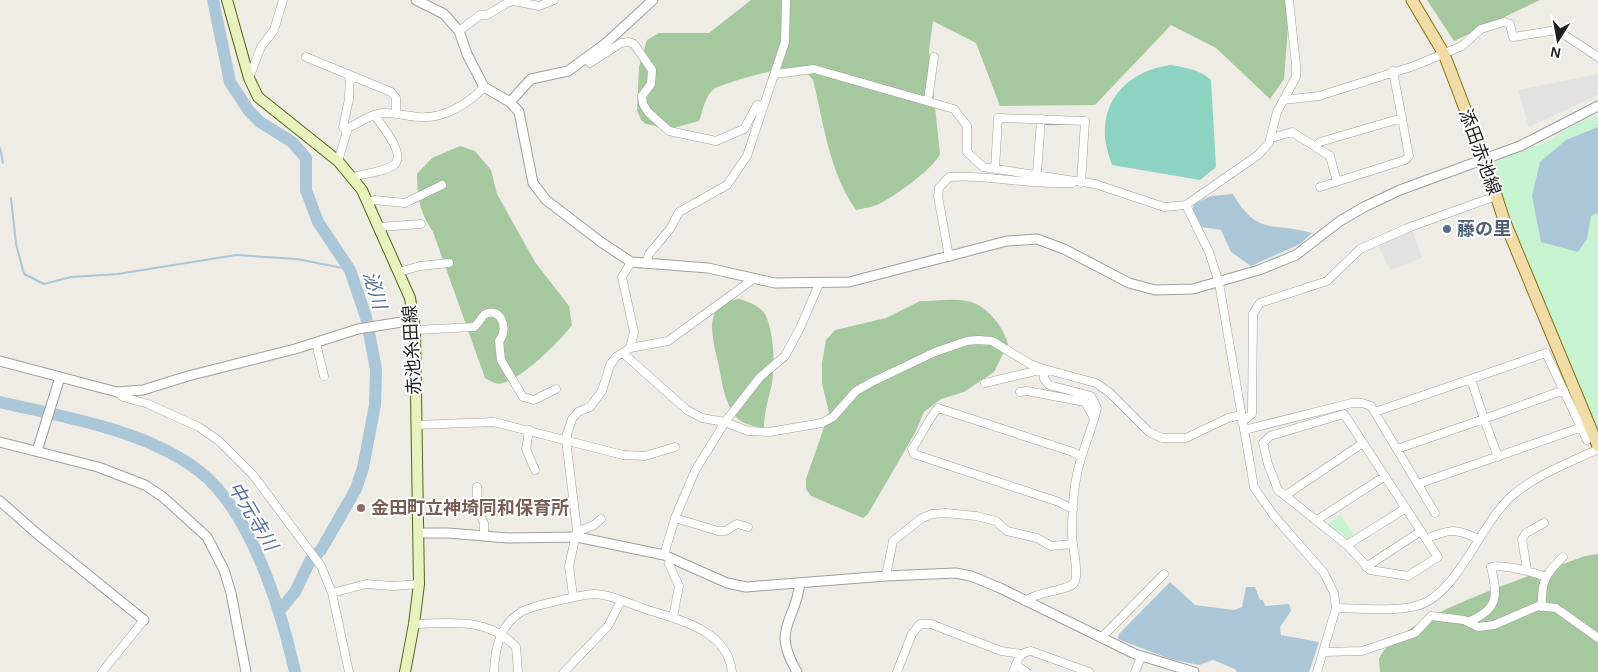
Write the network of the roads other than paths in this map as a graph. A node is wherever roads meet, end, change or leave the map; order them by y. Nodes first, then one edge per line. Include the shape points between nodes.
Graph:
1 (227, 0) edge
2 (283, 0) edge
3 (416, 0) edge
4 (554, 0) edge
5 (653, 0) edge
6 (786, 0) edge
7 (1290, 0) edge
8 (1412, 0) edge
9 (459, 31) junction
10 (1444, 54) junction
11 (306, 57) dead end
12 (934, 57) dead end
13 (1598, 57) edge
14 (586, 58) junction
15 (1393, 72) junction
16 (775, 74) junction
17 (350, 75) junction
18 (249, 78) junction
19 (484, 87) junction
20 (928, 100) junction
21 (1283, 100) junction
22 (510, 102) junction
23 (763, 106) junction
24 (1598, 106) edge
25 (396, 114) junction
26 (375, 116) junction
27 (1402, 118) junction
28 (1041, 119) junction
29 (347, 132) junction
30 (1271, 137) junction
31 (1316, 147) junction
32 (338, 160) junction
33 (1485, 161) junction
34 (995, 169) junction
35 (1037, 174) junction
36 (353, 177) junction
37 (1337, 182) junction
38 (1080, 183) junction
39 (442, 185) dead end
40 (1320, 187) dead end
41 (1496, 196) junction
42 (369, 203) junction
43 (1186, 205) junction
44 (420, 224) dead end
45 (379, 227) junction
46 (949, 257) junction
47 (449, 262) dead end
48 (632, 262) junction
49 (646, 264) junction
50 (399, 272) junction
51 (752, 280) junction
52 (1219, 283) junction
53 (819, 284) junction
54 (414, 325) junction
55 (316, 343) junction
56 (627, 351) junction
57 (0, 360) edge
58 (1044, 369) junction
59 (324, 376) dead end
60 (59, 379) junction
61 (1471, 379) junction
62 (985, 383) dead end
63 (556, 389) dead end
64 (1564, 390) junction
65 (117, 392) junction
66 (1020, 392) dead end
67 (1574, 401) junction
68 (1375, 412) junction
69 (1309, 414) junction
70 (1094, 418) junction
71 (1484, 419) junction
72 (725, 422) junction
73 (1242, 422) junction
74 (1312, 424) junction
75 (416, 425) junction
76 (1582, 427) junction
77 (529, 430) junction
78 (567, 440) junction
79 (1588, 440) dead end
80 (0, 442) edge
81 (1363, 443) junction
82 (675, 447) dead end
83 (1598, 447) edge
84 (1397, 449) junction
85 (39, 450) junction
86 (1498, 456) junction
87 (1081, 457) junction
88 (535, 470) dead end
89 (1385, 476) junction
90 (1418, 484) junction
91 (478, 488) dead end
92 (1286, 494) junction
93 (0, 501) edge
94 (1406, 508) junction
95 (1073, 509) junction
96 (1435, 513) dead end
97 (676, 518) junction
98 (601, 519) dead end
99 (1317, 520) junction
100 (1544, 524) dead end
101 (748, 527) dead end
102 (1421, 531) junction
103 (419, 533) junction
104 (577, 534) junction
105 (484, 536) junction
106 (1426, 539) junction
107 (1478, 539) junction
108 (1072, 544) junction
109 (1347, 545) junction
110 (667, 556) junction
111 (1563, 557) dead end
112 (1366, 567) junction
113 (1527, 570) junction
114 (1164, 574) dead end
115 (886, 576) junction
116 (1546, 576) junction
117 (800, 583) junction
118 (418, 584) junction
119 (332, 594) junction
120 (573, 596) junction
121 (621, 601) junction
122 (1025, 601) junction
123 (1542, 606) junction
124 (1336, 608) junction
125 (673, 617) junction
126 (144, 620) joint
127 (1468, 622) junction
128 (414, 624) junction
129 (501, 634) junction
130 (1101, 638) junction
131 (1598, 638) edge
132 (1324, 652) junction
133 (1022, 654) junction
134 (1141, 657) junction
135 (1014, 669) edge
136 (1318, 671) edge
137 (102, 672) edge
138 (246, 672) edge
139 (349, 672) edge
140 (405, 672) edge
141 (494, 672) edge
142 (518, 672) edge
143 (564, 672) edge
144 (732, 672) edge
145 (797, 672) edge
146 (897, 672) edge
147 (1026, 672) edge
148 (1089, 672) edge
149 (1136, 672) edge
150 (1194, 672) edge

1 - 18 main road, 赤池糸田線
2 - 18 street via 274,30 261,47
3 - 9 street via 444,14
4 - 9 street via 539,6 514,0 487,15 480,15
5 - 14 street
6 - 16 street via 785,42
7 - 21 street via 1296,71
8 - 10 main road, 添田赤池線
9 - 19 street
10 - 13 street via 1462,46 1481,29 1504,22 1510,24 1513,37 1557,30
10 - 15 street
10 - 33 main road, 添田赤池線
11 - 17 street
12 - 20 street
14 - 22 street via 568,71 531,79
14 - 23 street via 590,63 621,43 634,44 652,70 651,84 642,96 643,104 669,131 716,140 744,130 757,105
15 - 21 street via 1319,96
15 - 27 street
16 - 20 street via 814,69
16 - 23 street
17 - 25 street via 391,92 396,98
17 - 29 street via 343,127
18 - 32 main road, 赤池糸田線 via 258,97
19 - 22 street
19 - 25 street via 444,114 427,117
20 - 34 street via 954,109 967,126 967,152 983,167
21 - 30 street
22 - 48 street via 519,112 533,183 546,200
23 - 49 street via 747,156 727,185 679,212 670,229 649,254
24 - 33 street
25 - 26 street
26 - 29 street via 348,128
26 - 36 street via 398,152 398,159 392,166
27 - 31 street via 1320,142
27 - 37 street via 1409,156 1406,160
28 - 34 street via 998,118
28 - 35 street
28 - 38 street via 1085,121
29 - 32 street
30 - 31 street via 1292,132
30 - 43 street via 1258,155
31 - 37 street via 1330,156
32 - 36 main road, 赤池糸田線
33 - 41 main road, 添田赤池線
33 - 52 street via 1400,190 1340,220 1296,255
34 - 35 street
35 - 38 street
36 - 42 main road, 赤池糸田線
37 - 40 street
38 - 43 street via 1095,184 1164,207
38 - 46 street via 950,177 939,188 938,196
39 - 42 street via 405,203 374,200
41 - 67 main road, 添田赤池線
41 - 73 street via 1360,249 1327,281 1260,303 1253,314 1252,414
42 - 45 main road, 赤池糸田線
43 - 52 street via 1209,252
44 - 45 street
45 - 50 main road, 赤池糸田線
46 - 52 street via 1007,241 1037,239 1064,249 1129,283 1155,290 1193,289
46 - 53 street via 849,282
47 - 50 street
48 - 49 street
48 - 56 street via 622,277 634,332
49 - 51 street via 708,268
50 - 54 main road, 赤池糸田線 via 410,298
51 - 53 street
51 - 56 street via 668,342
52 - 73 street
53 - 72 street via 785,356 760,377
54 - 55 street via 379,325
54 - 63 street via 474,327 484,316 497,314 505,328 499,341 501,360 523,398 534,400
54 - 75 main road, 赤池糸田線
55 - 59 street
55 - 65 street via 143,390
56 - 72 street via 687,410 702,418
56 - 78 street via 610,365 602,391 590,407 572,419
57 - 60 street
58 - 62 street
58 - 70 street via 1044,379 1049,385 1091,396 1096,408
58 - 72 street via 992,341 967,341 935,352 866,385 856,391 833,418 822,423 769,432 748,431
58 - 73 street via 1096,383 1149,432 1162,438 1186,438 1228,418
60 - 65 street
60 - 85 street
61 - 64 street via 1546,353
61 - 68 street
61 - 71 street
64 - 67 street
64 - 71 street
65 - 119 street via 199,426 219,441 253,475 299,535 321,566
66 - 70 street via 1085,402
67 - 76 street
67 - 83 main road, 添田赤池線
68 - 69 street via 1371,406 1352,403
68 - 84 street
69 - 73 street
69 - 74 street
70 - 87 street
71 - 84 street
71 - 86 street
72 - 97 street via 695,471
73 - 124 street via 1254,488 1324,573 1334,593
74 - 81 street via 1344,414
74 - 92 street via 1270,436 1263,443 1278,490
75 - 77 street via 494,422
75 - 103 main road, 赤池糸田線
76 - 79 street
76 - 86 street
77 - 78 street
77 - 88 street via 526,449
78 - 82 street via 623,455 645,456
78 - 104 street
80 - 85 street
81 - 89 street
81 - 92 street
83 - 107 street via 1515,494 1494,515
84 - 90 street
85 - 138 street via 145,485 207,537 224,570 231,593
86 - 90 street
87 - 95 street
87 - 95 street via 938,408 926,422 912,449 914,454
89 - 94 street
89 - 99 street
90 - 96 street
91 - 105 street via 477,509 484,523
92 - 99 street
93 - 126 street
94 - 102 street
94 - 109 street
95 - 108 street
97 - 101 street via 718,531 737,524
97 - 110 street
98 - 104 street
99 - 109 street
100 - 113 street via 1526,533 1522,539
102 - 106 street
102 - 112 street
103 - 105 street
103 - 118 main road, 赤池糸田線
104 - 105 street
104 - 110 street
104 - 120 street via 569,566
106 - 107 street via 1453,530
106 - 112 street via 1438,558 1408,576
107 - 124 street via 1446,587 1418,606
108 - 115 street via 1051,546 1037,538 1007,531 996,521 976,516 932,514 893,541
108 - 122 street via 1077,576 1074,583 1068,588 1031,596
109 - 112 street
110 - 117 street via 727,583 746,587
110 - 125 street via 679,586
111 - 116 street
113 - 116 street
113 - 127 street via 1491,567 1496,584 1493,603 1481,617
114 - 130 street
115 - 117 street
115 - 122 street via 955,573 971,576
116 - 123 street via 1542,584
117 - 145 street via 784,635 787,654
118 - 119 street via 366,584
118 - 128 main road, 赤池糸田線
119 - 139 street
120 - 121 street via 596,594
120 - 129 street via 520,612
121 - 125 street
121 - 143 street via 608,626
122 - 130 street
123 - 127 street via 1494,625 1478,627
123 - 131 street via 1556,608
124 - 132 street
125 - 144 street via 701,629 716,640 729,658
126 - 137 street
127 - 132 street via 1431,616 1415,633 1377,646 1362,651
128 - 129 street via 469,622
128 - 140 main road, 赤池糸田線
129 - 141 street via 495,648
129 - 142 street via 516,646
130 - 134 street
132 - 136 street
133 - 135 street
133 - 146 street via 1001,650 931,624 920,624 912,634
133 - 148 street via 1031,652
134 - 149 street
134 - 150 street
135 - 147 street

